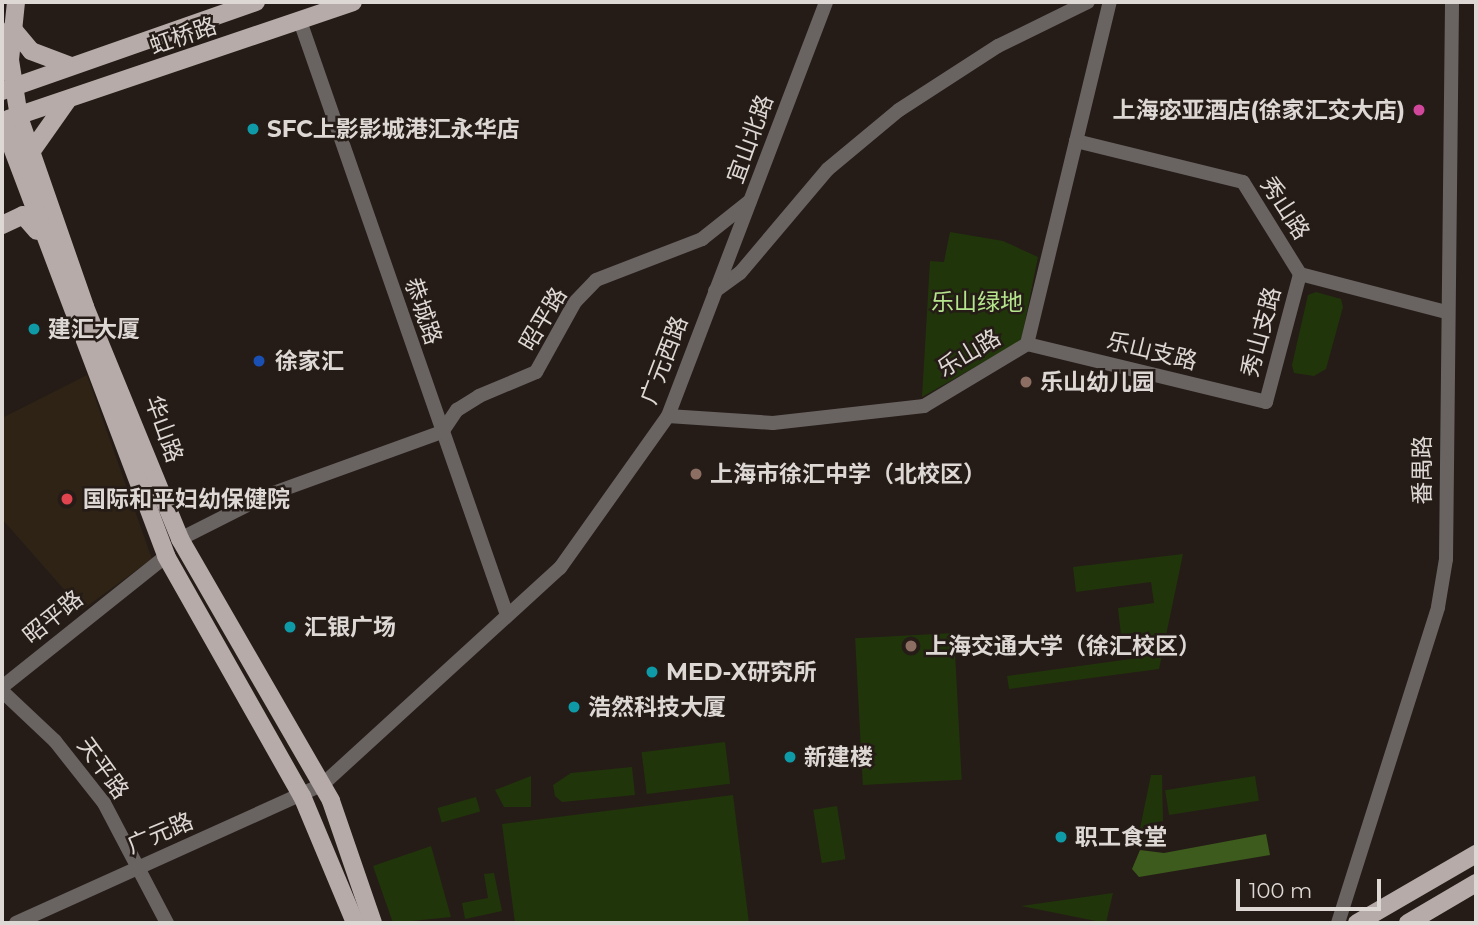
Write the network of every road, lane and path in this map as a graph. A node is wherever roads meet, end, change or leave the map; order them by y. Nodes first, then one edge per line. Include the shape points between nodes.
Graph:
1 (16, 2) edge
2 (256, 2) edge
3 (354, 2) edge
4 (826, 2) edge
5 (1088, 2) edge
6 (1110, 2) edge
7 (1452, 2) edge
8 (300, 21) junction
9 (12, 28) junction
10 (78, 65) junction
11 (7, 90) edge
12 (67, 101) junction
13 (6, 120) edge
14 (1076, 141) junction
15 (31, 152) junction
16 (752, 199) junction
17 (2, 225) edge
18 (53, 265) junction
19 (1300, 274) junction
20 (715, 291) junction
21 (1446, 312) junction
22 (1027, 344) junction
23 (1266, 402) joint
24 (668, 416) junction
25 (442, 432) junction
26 (180, 539) junction
27 (166, 556) junction
28 (507, 615) junction
29 (2, 689) edge
30 (322, 785) junction
31 (302, 796) junction
32 (1476, 854) edge
33 (137, 868) junction
34 (1476, 883) edge
35 (16, 923) edge
36 (167, 923) edge
37 (355, 923) edge
38 (373, 923) edge
39 (1338, 923) edge
40 (1357, 923) edge
41 (1408, 923) edge

1 - 9 main road, 华山路
2 - 10 main road, 虹桥路
3 - 8 main road, 虹桥路
4 - 16 street, 宜山北路
5 - 20 street via 998,46 899,110 828,169 740,273
6 - 14 street, 乐山路
7 - 21 street, 番禺路
8 - 12 main road, 虹桥路
8 - 25 street, 恭城路
9 - 10 main road via 40,57 64,68
9 - 11 main road, 华山路
10 - 11 main road, 虹桥路
11 - 13 main road, 华山路
12 - 13 main road, 虹桥路
12 - 15 main road
13 - 15 main road, 华山路
13 - 18 main road, 华山路
14 - 19 street, 秀山路 via 1243,182
14 - 22 street, 乐山路
15 - 26 main road, 华山路 via 85,307
16 - 20 street, 宜山北路
16 - 25 street, 昭平路 via 702,239 596,280 575,302 536,372 480,396 457,411
17 - 18 main road via 28,218
18 - 27 main road, 华山路
19 - 21 street, 秀山路
19 - 23 street, 秀山支路
20 - 24 street, 广元西路
21 - 39 street, 番禺路 via 1446,559 1440,595
22 - 23 street, 乐山支路
22 - 24 street, 乐山路 via 924,406 774,423
24 - 28 street, 广元西路 via 586,536
25 - 26 street, 昭平路 via 265,496
25 - 28 street, 恭城路
26 - 30 main road, 华山路
27 - 29 street, 昭平路
27 - 31 main road, 华山路
28 - 30 street, 广元西路
29 - 33 street, 天平路 via 55,741 104,803
30 - 31 street, 广元路
30 - 38 main road, 华山路
31 - 33 street, 广元路
31 - 37 main road, 华山路
32 - 40 main road
33 - 35 street, 广元路
33 - 36 street, 天平路
34 - 41 main road

